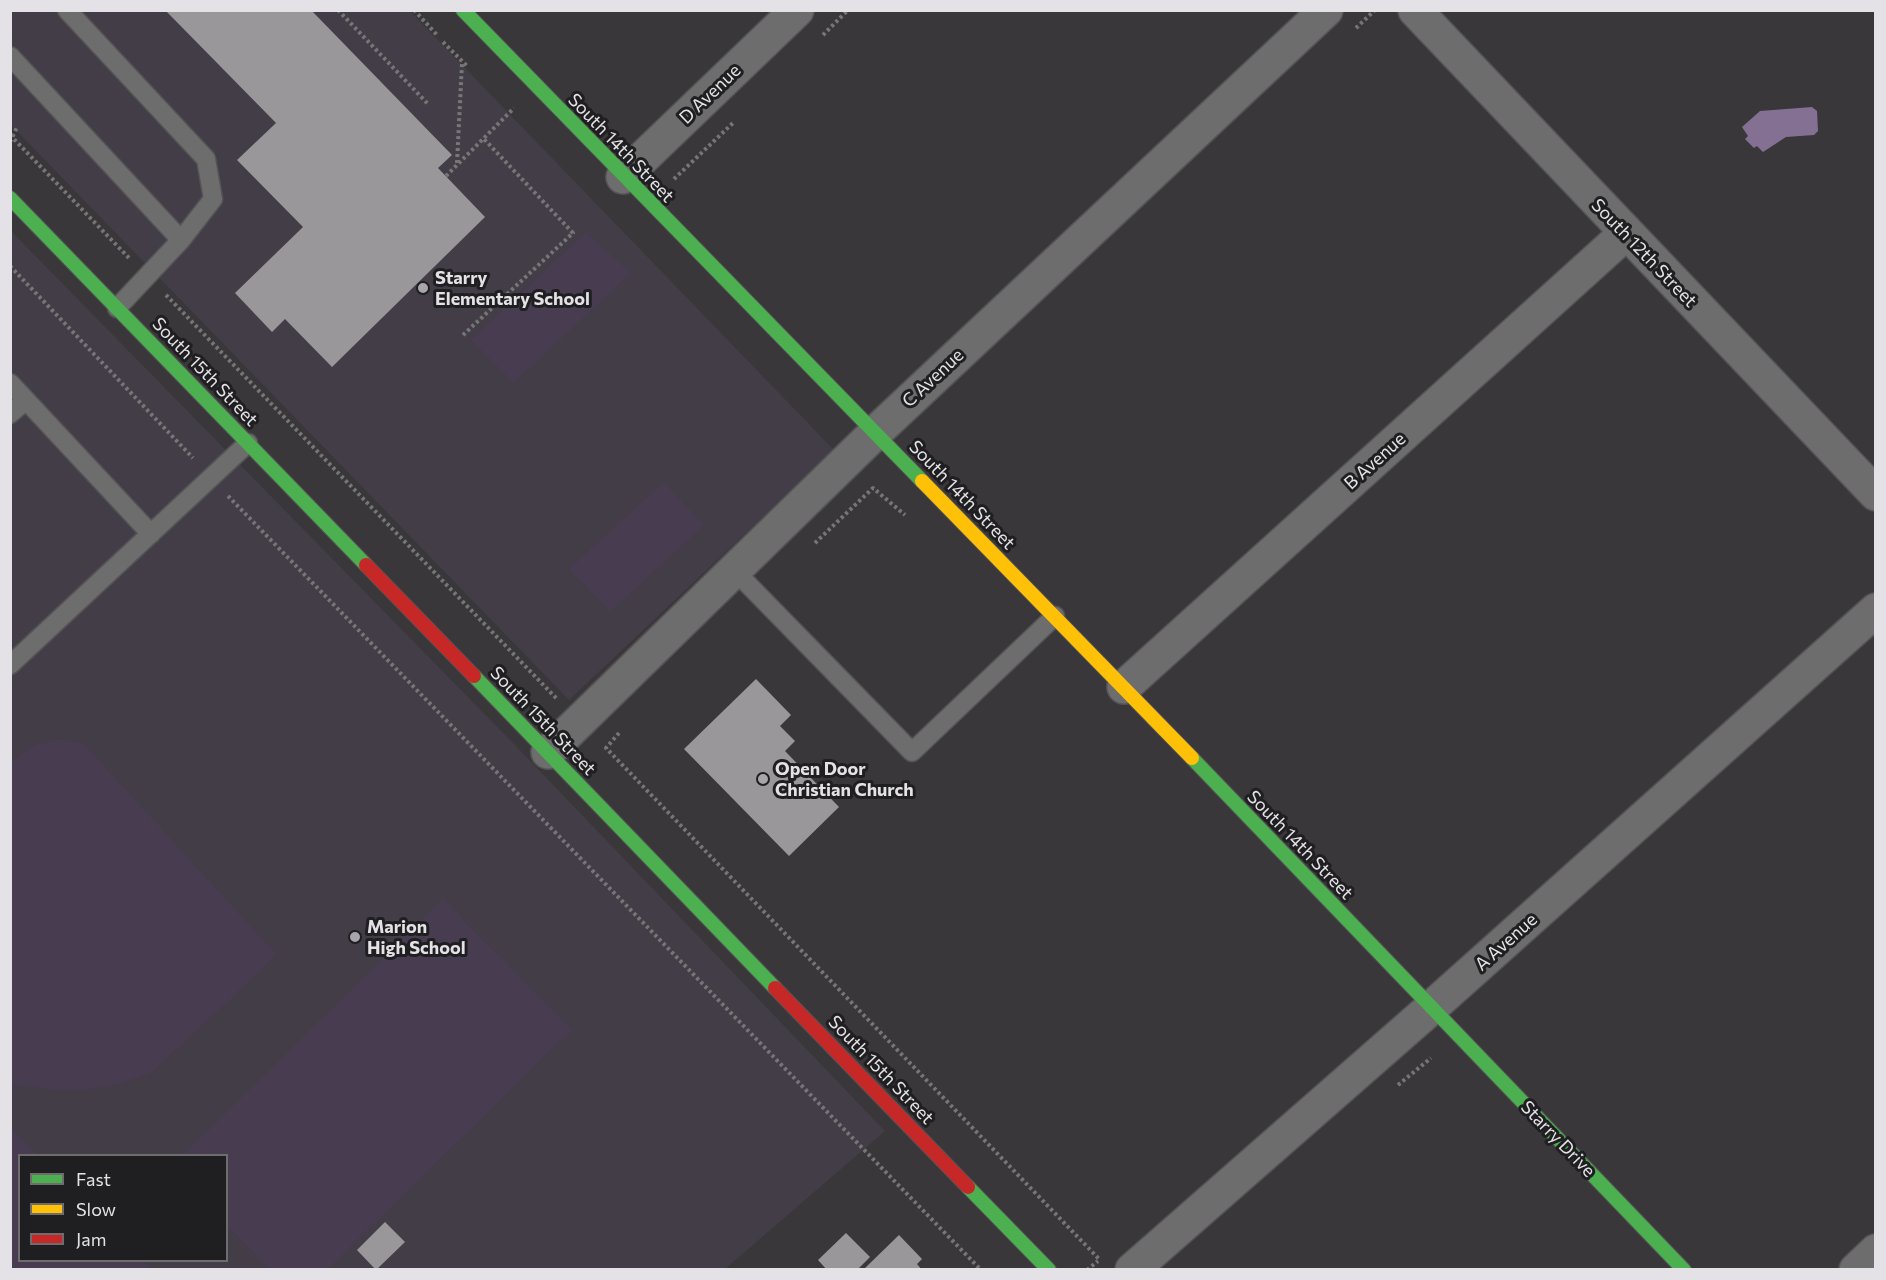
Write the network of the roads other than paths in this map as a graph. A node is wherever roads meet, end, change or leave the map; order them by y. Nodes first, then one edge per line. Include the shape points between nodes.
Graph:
1 (67, 10) edge
2 (463, 10) edge
3 (797, 10) edge
4 (1326, 10) edge
5 (1415, 10) edge
6 (10, 56) edge
7 (623, 177) junction
8 (10, 198) edge
9 (1625, 234) junction
10 (181, 240) junction
11 (117, 308) junction
12 (10, 383) edge
13 (25, 401) junction
14 (10, 414) edge
15 (876, 432) junction
16 (248, 443) junction
17 (1875, 494) edge
18 (151, 534) junction
19 (734, 570) junction
20 (1875, 610) edge
21 (1055, 616) junction
22 (10, 665) edge
23 (1124, 687) junction
24 (548, 752) junction
25 (1431, 1008) junction
26 (1875, 1251) edge
27 (1049, 1269) edge
28 (1132, 1269) edge
29 (1684, 1269) edge
30 (1856, 1269) edge

1 - 10 lane via 206,159 213,199
2 - 7 street, South 14th Street
3 - 7 street, D Avenue
4 - 15 street, C Avenue
5 - 9 street, South 12th Street
6 - 10 lane
7 - 15 street, South 14th Street
8 - 11 street, South 15th Street
9 - 17 street, South 12th Street
9 - 23 street, B Avenue
10 - 11 lane
11 - 16 street, South 15th Street
12 - 13 lane
13 - 14 lane
13 - 18 lane
15 - 19 street, C Avenue
15 - 21 street, South 14th Street
16 - 18 lane
16 - 24 street, South 15th Street
18 - 22 lane
19 - 21 lane via 912,752
19 - 24 street, C Avenue
20 - 25 street, A Avenue
21 - 23 street, South 14th Street
23 - 25 street, South 14th Street
24 - 27 street, South 15th Street
25 - 28 street, A Avenue
25 - 29 street, Starry Drive
26 - 30 street

